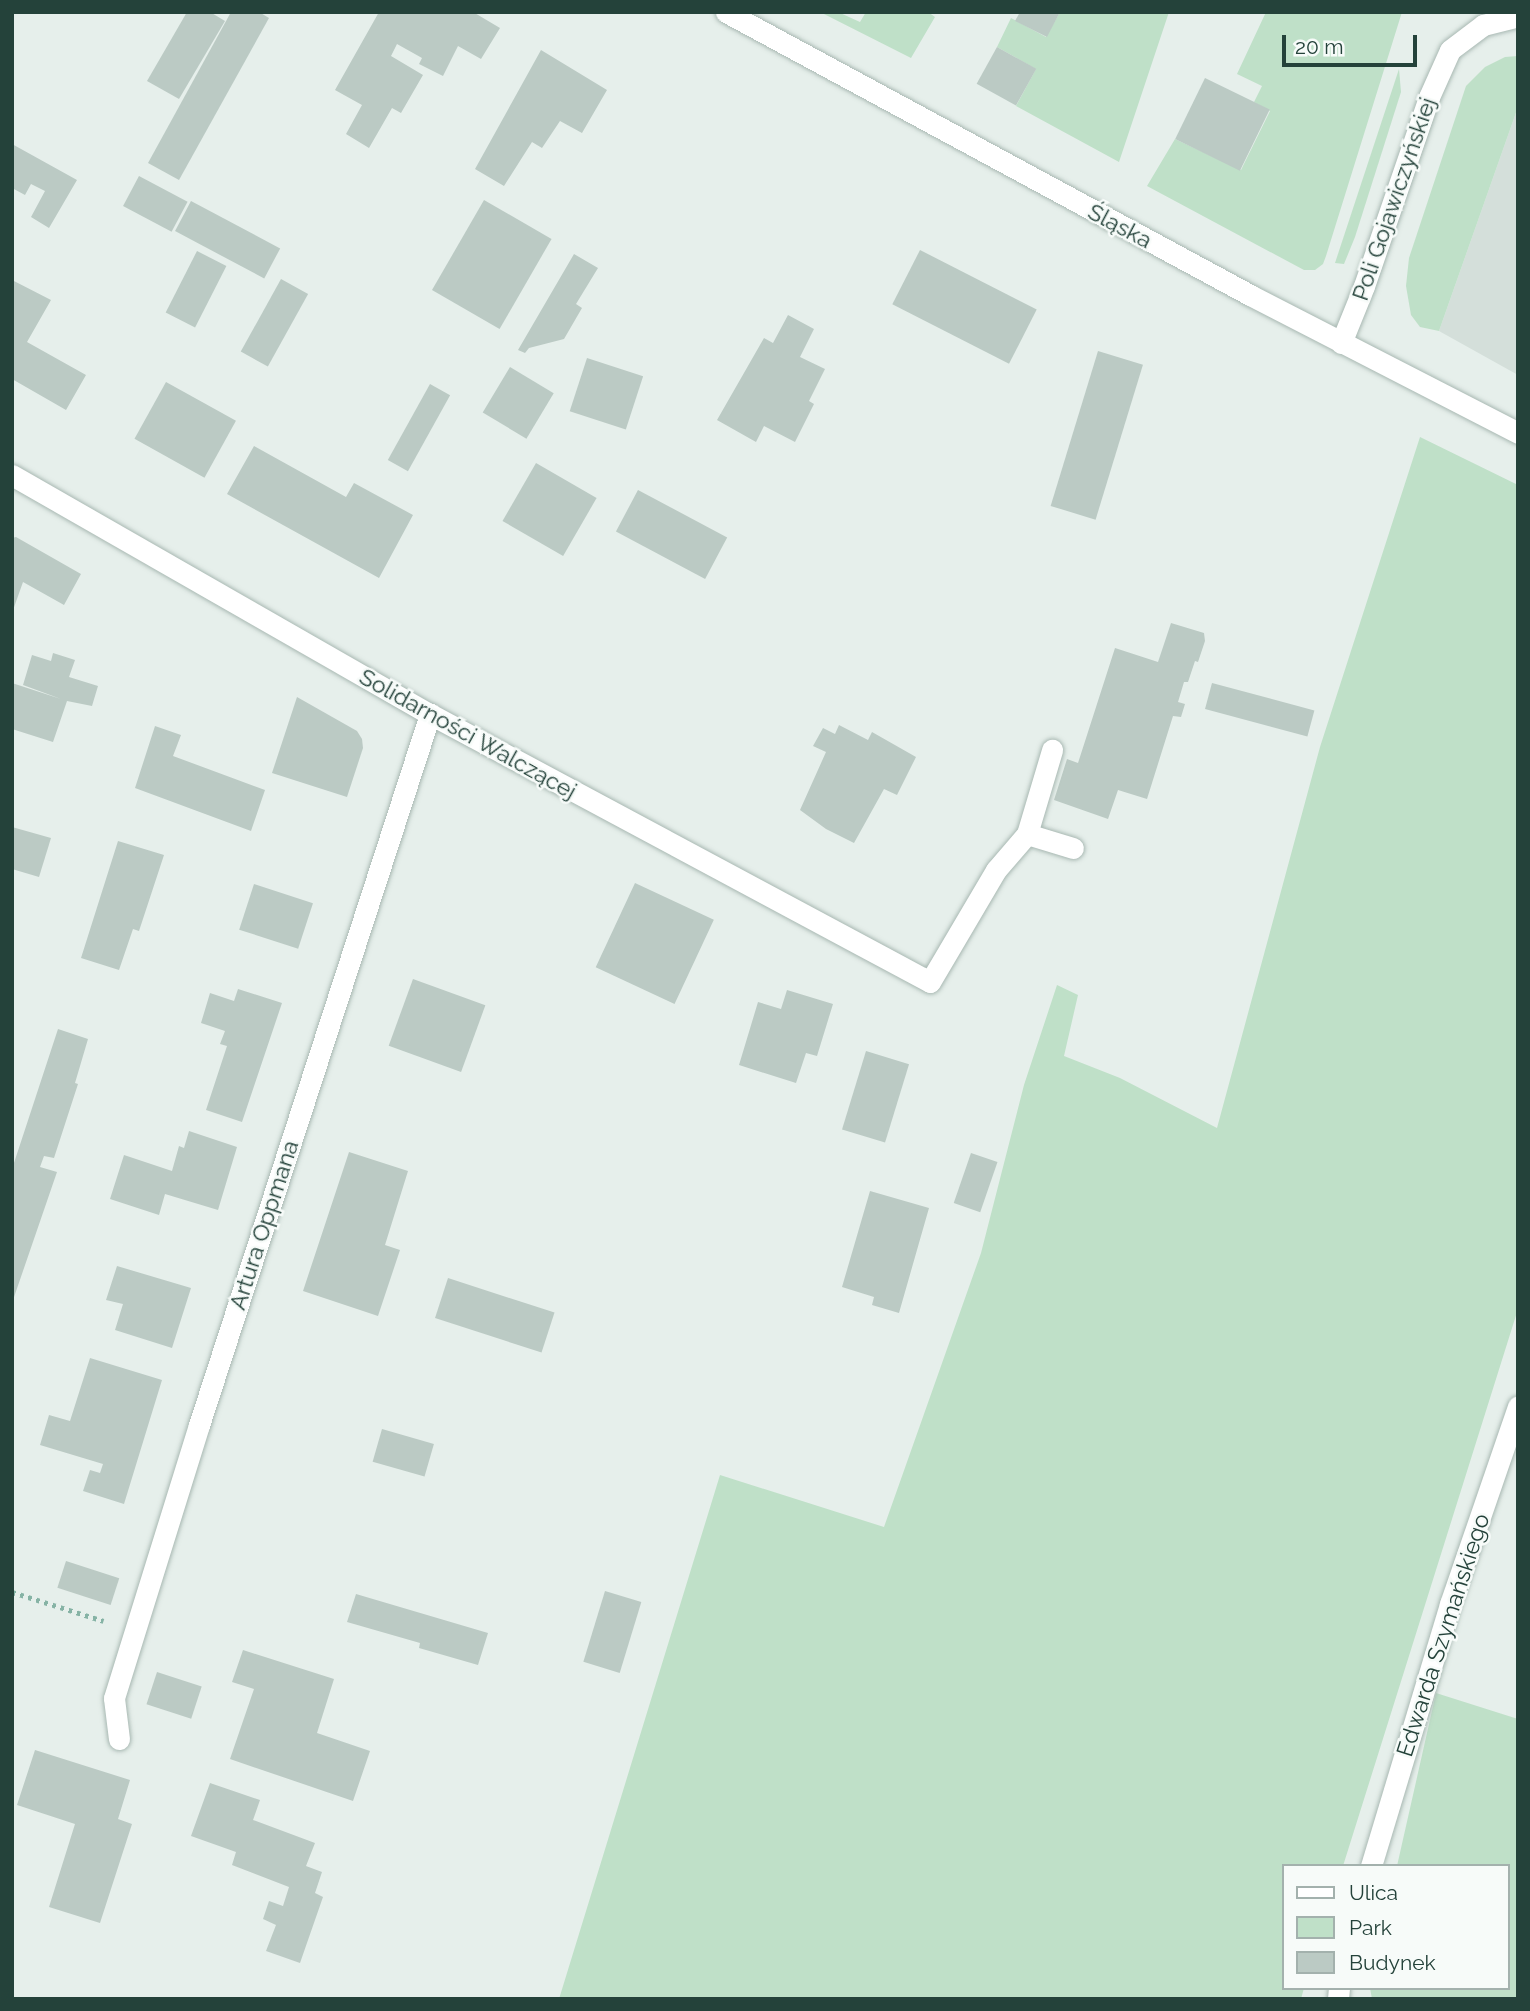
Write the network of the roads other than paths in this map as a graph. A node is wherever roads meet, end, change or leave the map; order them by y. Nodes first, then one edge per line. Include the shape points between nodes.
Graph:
1 (726, 12) edge
2 (1518, 16) edge
3 (1341, 343) junction
4 (1518, 433) edge
5 (12, 475) edge
6 (430, 714) junction
7 (1052, 750) dead end
8 (1027, 834) junction
9 (1073, 848) dead end
10 (1518, 1406) edge
11 (119, 1739) dead end
12 (1372, 1864) edge

1 - 3 street, Śląska
2 - 3 street, Poli Gojawiczyńskiej via 1483,25 1450,50
3 - 4 street, Śląska
5 - 6 street, Solidarności Walczącej
6 - 8 street, Solidarności Walczącej via 930,982 996,870
6 - 11 street, Artura Oppmana via 114,1698
7 - 8 street
8 - 9 street
10 - 12 street, Edwarda Szymańskiego via 1450,1604

